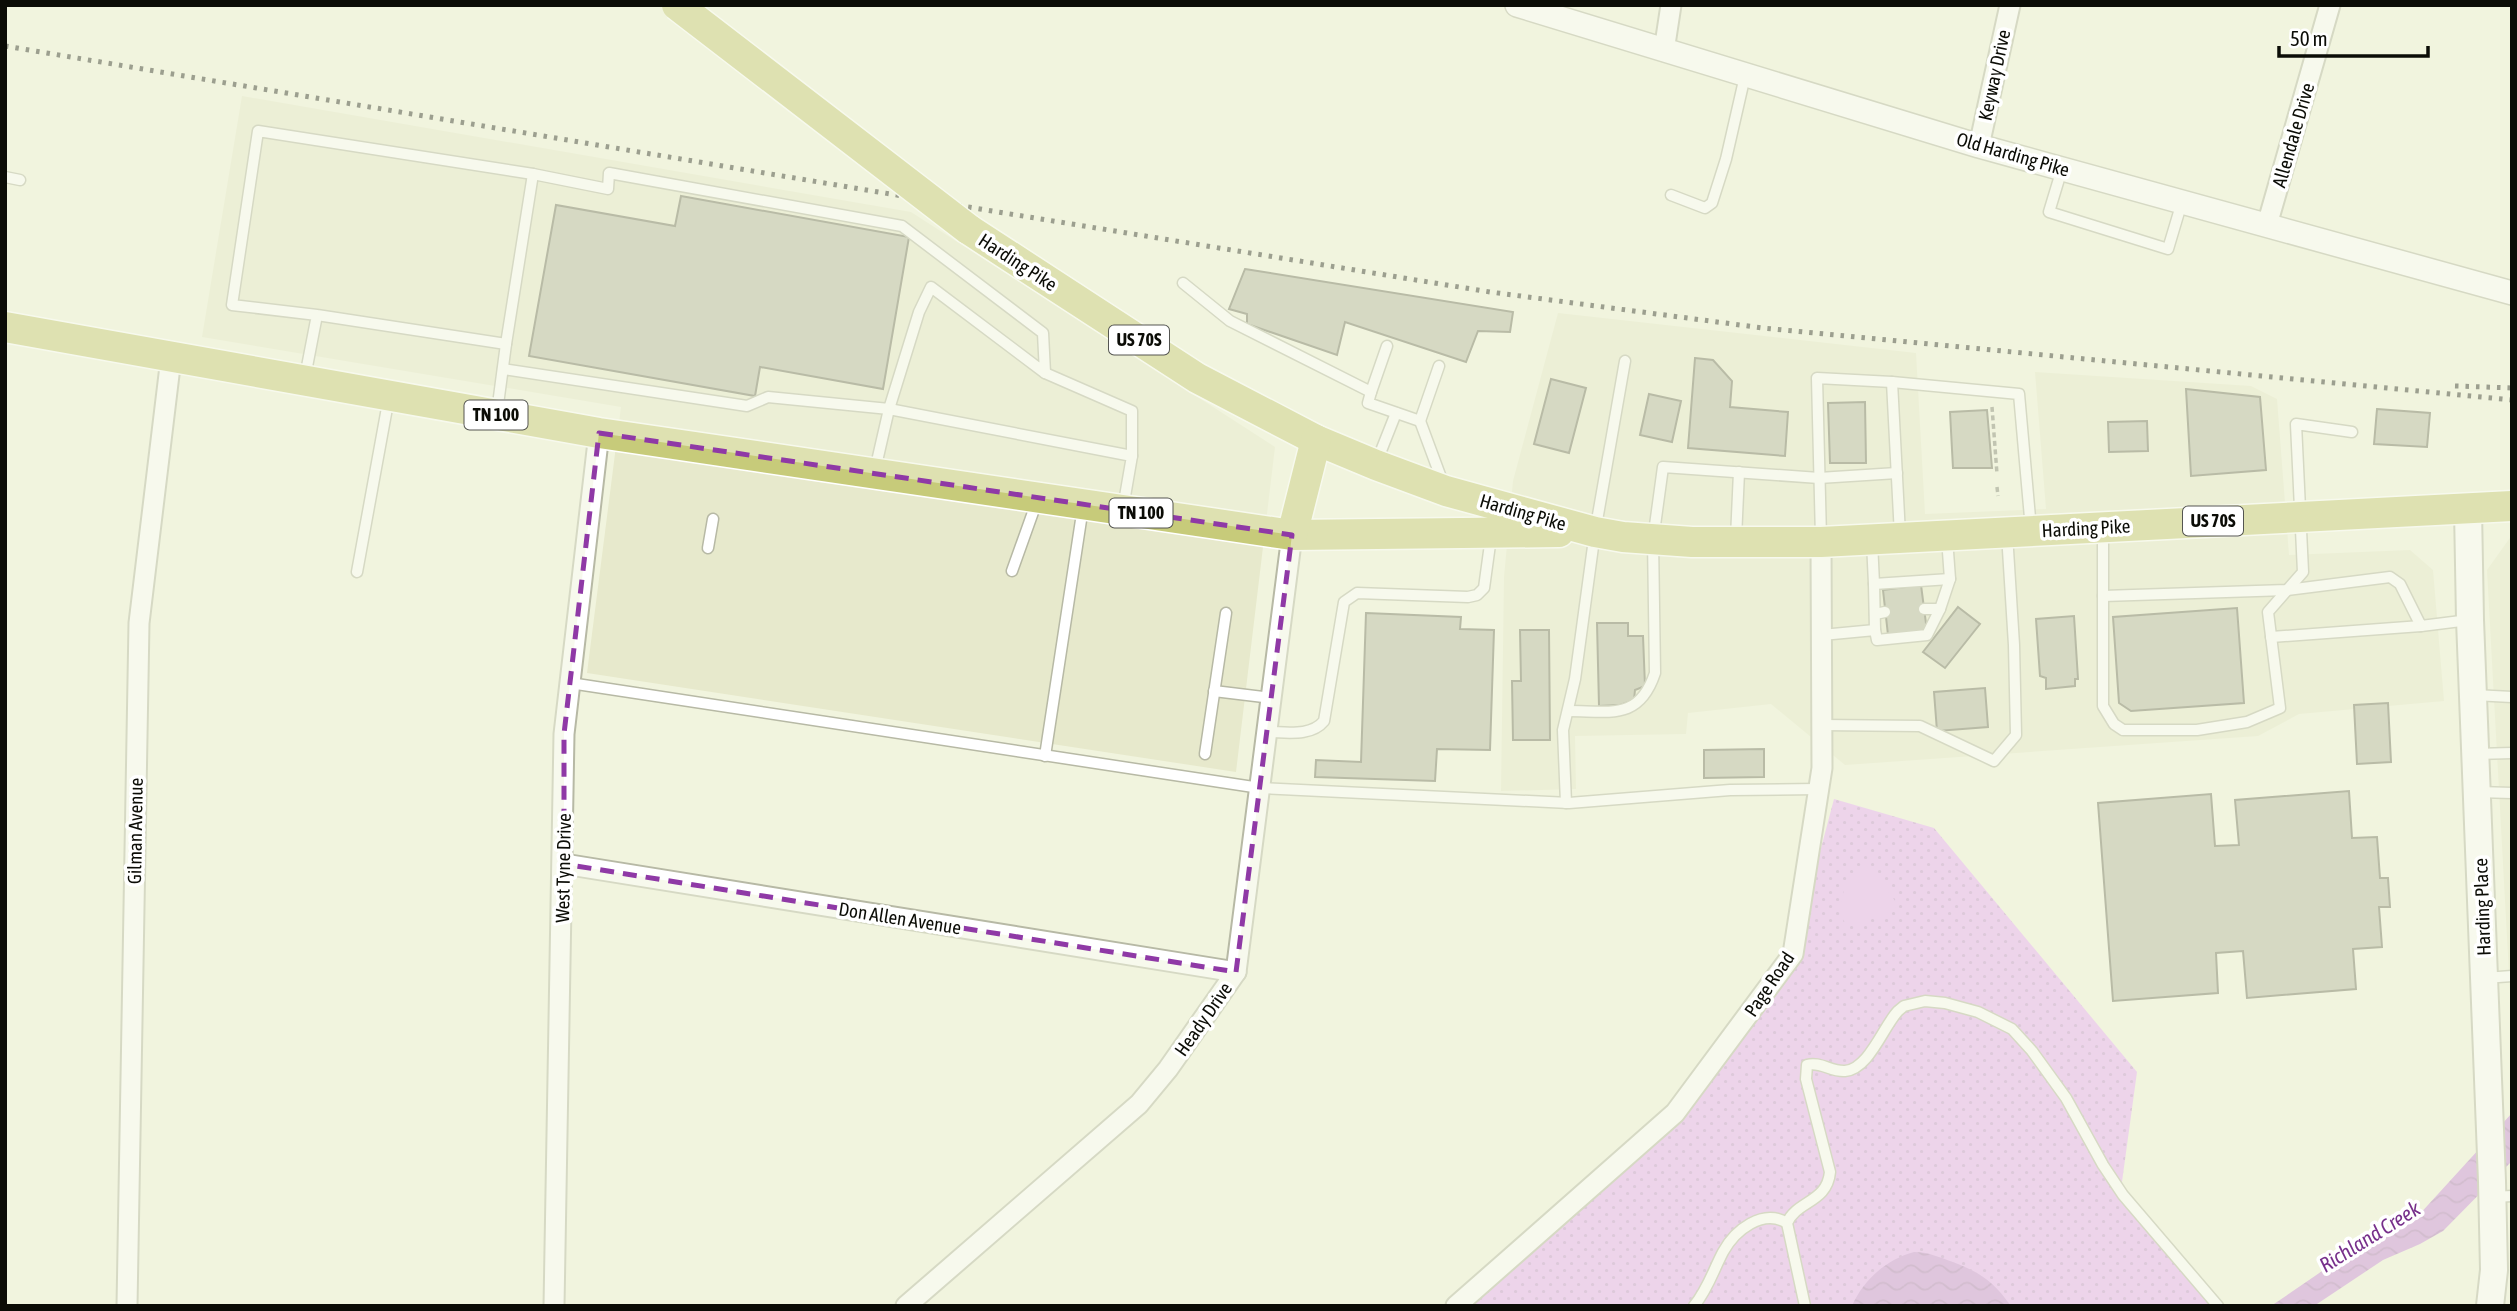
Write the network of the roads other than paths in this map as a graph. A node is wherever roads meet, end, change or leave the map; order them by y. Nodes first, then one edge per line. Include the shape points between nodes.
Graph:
1 (677, 5) edge
2 (1517, 5) edge
3 (1671, 5) edge
4 (2010, 5) edge
5 (2330, 5) edge
6 (1664, 51) junction
7 (1745, 75) junction
8 (1979, 146) junction
9 (2062, 169) junction
10 (533, 174) junction
11 (5, 177) edge
12 (20, 180) dead end
13 (1671, 195) dead end
14 (2182, 202) junction
15 (2267, 225) junction
16 (1183, 283) dead end
17 (2512, 293) edge
18 (317, 314) junction
19 (5, 327) edge
20 (506, 344) junction
21 (1387, 346) dead end
22 (171, 358) junction
23 (1625, 361) dead end
24 (1439, 366) dead end
25 (503, 369) junction
26 (1045, 373) junction
27 (305, 381) junction
28 (1892, 382) junction
29 (1371, 391) junction
30 (389, 397) junction
31 (889, 409) junction
32 (1396, 413) junction
33 (496, 415) junction
34 (1420, 421) junction
35 (2352, 432) dead end
36 (598, 433) junction
37 (1316, 440) junction
38 (1132, 456) junction
39 (1376, 465) junction
40 (1739, 472) junction
41 (874, 473) junction
42 (1897, 473) junction
43 (1819, 478) junction
44 (1447, 491) junction
45 (1039, 498) junction
46 (1083, 504) junction
47 (2512, 506) edge
48 (2468, 509) junction
49 (1122, 510) junction
50 (2299, 517) junction
51 (713, 519) dead end
52 (2103, 527) junction
53 (2019, 531) junction
54 (1595, 532) junction
55 (1492, 533) junction
56 (1292, 535) junction
57 (1947, 535) junction
58 (1886, 538) junction
59 (1653, 540) junction
60 (1736, 542) junction
61 (1821, 542) junction
62 (708, 548) dead end
63 (1012, 571) dead end
64 (357, 572) dead end
65 (1950, 579) junction
66 (1874, 584) junction
67 (2287, 590) junction
68 (2103, 596) junction
69 (1924, 609) dead end
70 (1940, 609) junction
71 (1226, 613) dead end
72 (2470, 620) junction
73 (2421, 626) junction
74 (1875, 630) junction
75 (1822, 635) junction
76 (2271, 637) junction
77 (570, 684) junction
78 (1214, 691) junction
79 (2473, 695) junction
80 (2512, 697) edge
81 (1272, 698) junction
82 (1568, 711) junction
83 (1821, 725) junction
84 (1267, 732) junction
85 (2512, 753) edge
86 (1205, 754) dead end
87 (2475, 754) junction
88 (1045, 756) junction
89 (1260, 788) junction
90 (1818, 789) junction
91 (2477, 792) junction
92 (2512, 793) edge
93 (1566, 803) junction
94 (564, 864) junction
95 (1236, 972) junction
96 (2512, 976) edge
97 (2485, 978) junction
98 (2499, 1191) edge
99 (1787, 1223) junction
100 (127, 1306) edge
101 (554, 1306) edge
102 (906, 1306) edge
103 (1456, 1306) edge
104 (1694, 1306) edge
105 (1805, 1306) edge
106 (2218, 1306) edge
107 (2490, 1306) edge

1 - 37 main road, Harding Pike / US 70S, bridge via 968,229 1197,378
2 - 6 street, Old Harding Pike
3 - 6 street
4 - 8 street, Keyway Drive
5 - 15 street, Allendale Drive
6 - 7 street, Old Harding Pike
7 - 8 street, Old Harding Pike
7 - 13 lane via 1712,203 1705,208
8 - 9 street, Old Harding Pike
9 - 14 street, Old Harding Pike
9 - 14 lane via 2049,212 2168,249
10 - 18 lane via 258,131 232,305
10 - 20 lane
10 - 26 lane via 608,189 609,173 902,226 1043,333
11 - 12 lane
14 - 15 street, Old Harding Pike
15 - 17 street, Old Harding Pike
16 - 29 lane via 1230,321
18 - 20 lane
18 - 27 lane
19 - 22 main road, TN 100
20 - 25 lane
21 - 29 lane
22 - 27 main road, TN 100
22 - 100 street, Gilman Avenue via 139,622
23 - 54 lane
24 - 34 lane
25 - 31 lane via 747,406 768,397
25 - 33 lane
26 - 31 lane via 931,287
26 - 38 lane via 1132,411
27 - 30 main road, TN 100
28 - 42 lane
28 - 43 lane via 1817,378
28 - 53 lane via 2020,394
29 - 32 lane via 1368,402
30 - 33 main road, TN 100
30 - 64 lane
31 - 38 lane
31 - 41 lane
32 - 34 lane
32 - 39 lane
33 - 36 main road, TN 100
34 - 44 lane
35 - 50 lane via 2296,424
36 - 41 main road, TN 100
36 - 77 street, West Tyne Drive
37 - 39 main road, Harding Pike / US 70S
37 - 56 main road
38 - 49 lane
39 - 44 main road, Harding Pike / US 70S
40 - 43 lane
40 - 59 lane via 1663,467
40 - 60 lane
41 - 45 main road, TN 100
42 - 43 lane
42 - 58 lane
43 - 61 lane
44 - 54 main road, Harding Pike / US 70S
45 - 46 main road, TN 100
45 - 63 lane
46 - 49 main road, TN 100
46 - 88 lane
47 - 48 main road, Harding Pike / US 70S
48 - 50 main road, Harding Pike / US 70S
48 - 72 main road, Harding Place
49 - 56 main road, TN 100
50 - 52 main road, Harding Pike / US 70S
50 - 67 lane via 2303,572
51 - 62 lane
52 - 53 main road, Harding Pike / US 70S
52 - 68 lane
53 - 57 main road, Harding Pike / US 70S
53 - 83 lane via 2016,735 1994,761 1920,726
54 - 55 main road, TN 100
54 - 59 main road, Harding Pike / US 70S
54 - 82 lane
55 - 56 main road, TN 100
55 - 84 lane via 1484,588 1477,594 1357,593 1344,602 1324,721 1310,731
56 - 81 street, Heady Drive
57 - 58 main road, Harding Pike / US 70S
57 - 65 lane
58 - 61 main road, Harding Pike / US 70S
58 - 66 lane
59 - 60 main road, Harding Pike / US 70S
59 - 82 lane via 1655,673 1649,691 1625,711
60 - 61 main road, Harding Pike / US 70S
61 - 75 street, Page Road
65 - 66 lane
65 - 70 lane
66 - 74 lane via 1880,613
67 - 68 lane
67 - 73 lane via 2390,577 2400,584
67 - 76 lane via 2268,612
68 - 76 lane via 2103,706 2123,730 2197,730 2247,722 2280,708
69 - 70 lane
70 - 74 lane via 1927,635 1877,640
71 - 78 lane
72 - 73 lane
72 - 79 main road, Harding Place
73 - 76 lane
74 - 75 lane
75 - 83 street, Page Road
77 - 88 lane
77 - 94 street, West Tyne Drive via 564,734
78 - 81 lane
78 - 86 lane
79 - 80 lane
79 - 87 main road, Harding Place
81 - 84 street, Heady Drive
82 - 93 lane via 1563,730
83 - 90 street, Page Road
84 - 89 street, Heady Drive
85 - 87 lane
87 - 91 main road, Harding Place
88 - 89 lane
89 - 93 lane
89 - 95 street, Heady Drive
90 - 93 lane via 1730,790
90 - 103 street, Page Road via 1793,954 1675,1113
91 - 92 lane
91 - 97 main road, Harding Place
94 - 95 street, Don Allen Avenue
94 - 101 street, West Tyne Drive
95 - 102 street, Heady Drive via 1139,1104
96 - 97 lane
97 - 98 main road, Harding Place via 2489,1114
98 - 107 main road, Harding Place
99 - 104 lane via 1767,1217 1739,1233 1724,1250
99 - 105 lane
99 - 106 lane via 1820,1194 1829,1179 1806,1079 1808,1065 1851,1069 1868,1056 1904,1006 1945,1003 2006,1024 2020,1037 2066,1097 2123,1195

